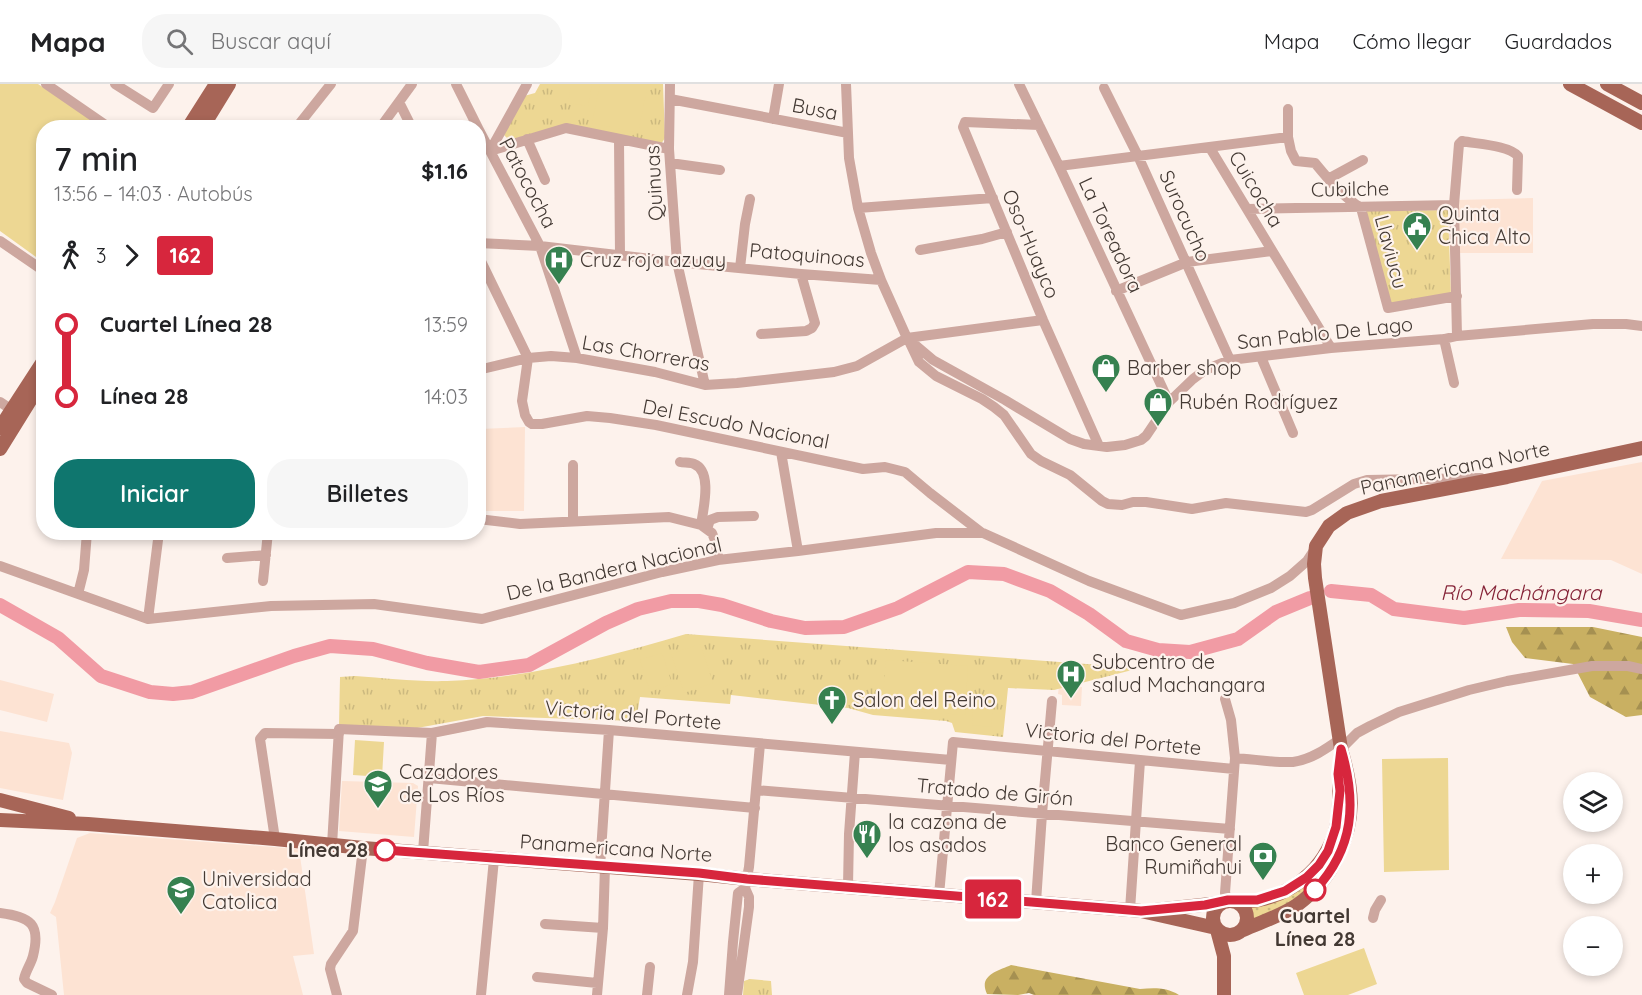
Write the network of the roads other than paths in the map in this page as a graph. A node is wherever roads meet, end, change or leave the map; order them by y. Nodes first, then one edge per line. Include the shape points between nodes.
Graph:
1 (46, 84) edge
2 (115, 84) edge
3 (169, 84) edge
4 (216, 84) edge
5 (230, 84) edge
6 (331, 84) edge
7 (412, 84) edge
8 (456, 84) edge
9 (527, 84) edge
10 (670, 84) edge
11 (779, 84) edge
12 (846, 84) edge
13 (1019, 84) edge
14 (1570, 84) edge
15 (1607, 84) edge
16 (1104, 88) dead end
17 (670, 99) junction
18 (399, 102) junction
19 (1642, 103) edge
20 (1288, 109) dead end
21 (772, 119) junction
22 (98, 120) edge
23 (193, 120) edge
24 (207, 120) edge
25 (302, 120) edge
26 (386, 120) edge
27 (408, 120) edge
28 (474, 120) edge
29 (1642, 123) edge
30 (1039, 124) junction
31 (848, 133) junction
32 (1288, 137) junction
33 (527, 139) junction
34 (619, 140) junction
35 (486, 143) edge
36 (1210, 148) junction
37 (669, 150) junction
38 (490, 151) junction
39 (1138, 156) junction
40 (1363, 160) dead end
41 (670, 163) junction
42 (1059, 166) junction
43 (720, 170) dead end
44 (1328, 179) junction
45 (544, 180) dead end
46 (1517, 190) dead end
47 (993, 198) junction
48 (750, 199) dead end
49 (1454, 205) junction
50 (858, 208) junction
51 (1361, 208) junction
52 (1247, 209) junction
53 (1007, 232) junction
54 (0, 240) edge
55 (486, 243) edge
56 (540, 246) junction
57 (920, 250) dead end
58 (1272, 251) junction
59 (620, 255) junction
60 (677, 262) junction
61 (1187, 262) junction
62 (36, 265) edge
63 (740, 268) junction
64 (486, 271) edge
65 (801, 274) junction
66 (881, 280) junction
67 (1116, 291) junction
68 (1457, 296) junction
69 (1043, 320) junction
70 (1642, 326) edge
71 (761, 334) dead end
72 (1456, 336) junction
73 (908, 338) junction
74 (1444, 339) junction
75 (1331, 348) junction
76 (1261, 357) junction
77 (528, 358) junction
78 (577, 358) junction
79 (1230, 360) junction
80 (486, 368) edge
81 (36, 370) edge
82 (1454, 383) dead end
83 (705, 385) junction
84 (36, 391) edge
85 (1169, 402) junction
86 (6, 406) edge
87 (0, 428) edge
88 (1293, 433) dead end
89 (1099, 446) junction
90 (1642, 448) edge
91 (0, 449) edge
92 (782, 452) junction
93 (680, 462) dead end
94 (573, 465) dead end
95 (1508, 477) junction
96 (754, 516) dead end
97 (486, 520) edge
98 (573, 521) junction
99 (704, 527) junction
100 (983, 533) junction
101 (86, 540) edge
102 (158, 540) edge
103 (267, 540) edge
104 (1316, 546) junction
105 (798, 551) junction
106 (266, 555) junction
107 (227, 558) dead end
108 (718, 560) junction
109 (0, 566) edge
110 (263, 581) dead end
111 (78, 594) junction
112 (148, 619) junction
113 (1642, 669) edge
114 (1226, 699) dead end
115 (1052, 701) dead end
116 (1370, 726) junction
117 (609, 730) junction
118 (432, 733) junction
119 (339, 734) junction
120 (1340, 740) junction
121 (760, 744) junction
122 (1048, 751) junction
123 (855, 752) junction
124 (951, 760) junction
125 (1140, 761) junction
126 (1235, 764) junction
127 (429, 778) junction
128 (756, 790) junction
129 (606, 794) junction
130 (852, 798) junction
131 (0, 800) edge
132 (947, 806) junction
133 (754, 808) junction
134 (1042, 814) junction
135 (53, 819) junction
136 (0, 820) edge
137 (1135, 822) junction
138 (1230, 829) junction
139 (275, 839) junction
140 (332, 845) junction
141 (363, 848) junction
142 (423, 852) junction
143 (494, 859) junction
144 (603, 867) junction
145 (699, 873) junction
146 (746, 883) junction
147 (848, 886) junction
148 (939, 894) junction
149 (1381, 900) dead end
150 (1036, 902) junction
151 (1228, 902) junction
152 (1136, 910) junction
153 (0, 913) edge
154 (1373, 918) dead end
155 (545, 924) dead end
156 (603, 928) junction
157 (1217, 929) junction
158 (1241, 931) junction
159 (1224, 956) junction
160 (650, 967) dead end
161 (537, 977) dead end
162 (600, 992) edge
163 (52, 995) edge
164 (337, 995) edge
165 (481, 995) edge
166 (647, 995) edge
167 (687, 995) edge
168 (729, 995) edge
169 (737, 995) edge
170 (1224, 995) edge

1 - 22 street
2 - 3 street via 153,108
4 - 23 main road
5 - 24 main road
6 - 25 street
7 - 18 street
8 - 28 street, Patococha
9 - 38 street
10 - 17 street, Quinuas
11 - 21 street
12 - 31 street, San Pablo De Lago
13 - 30 street, La Toreadora
14 - 29 main road
15 - 19 main road
16 - 39 street, Surocucho
17 - 21 street, Busa
17 - 37 street, Quinuas
18 - 26 street
18 - 27 street
20 - 32 street, Llaviucu
21 - 31 street, Busa
30 - 42 street, La Toreadora
30 - 47 street, Oso-Huayco via 965,123 965,134
31 - 50 street, San Pablo De Lago
32 - 36 street
32 - 44 street, Llaviucu via 1296,161 1315,163
33 - 34 street via 566,128
33 - 38 street
33 - 45 street
34 - 37 street
34 - 59 street
35 - 38 street, Patococha
36 - 39 street, Cuicocha
36 - 52 street, Cuicocha
37 - 41 street, Quinuas
38 - 56 street, Patococha
39 - 42 street, Cuicocha
39 - 61 street, Surocucho
40 - 44 street
41 - 43 street
41 - 60 street, Quinuas
42 - 67 street, La Toreadora
44 - 51 street, Llaviucu
46 - 49 street via 1515,153 1462,141
47 - 50 street
47 - 53 street, Oso-Huayco
48 - 63 street
49 - 51 street, Cubilche
49 - 68 street
50 - 66 street, San Pablo De Lago
51 - 52 street, Cubilche
51 - 68 street, Llaviucu via 1388,308
52 - 58 street, Cuicocha
53 - 57 street
53 - 69 street, Oso-Huayco
54 - 62 street
55 - 56 street, Patoquinoas
56 - 59 street, Patoquinoas
56 - 78 street, Patococha
58 - 61 street
58 - 75 street, Cuicocha
59 - 60 street, Patoquinoas
60 - 63 street, Patoquinoas
60 - 83 street, Quinuas
61 - 67 street
61 - 79 street, Surocucho
63 - 65 street, Patoquinoas
64 - 77 street
65 - 66 street, Patoquinoas
65 - 71 street via 815,323 812,328
66 - 73 street, San Pablo De Lago
67 - 85 street, La Toreadora
68 - 72 street
69 - 73 street
69 - 89 street, Oso-Huayco
70 - 72 street, San Pablo De Lago via 1593,324
72 - 74 street, San Pablo De Lago
73 - 83 street, Las Chorreras via 857,366 834,372
73 - 89 street, San Pablo De Lago via 933,360 1070,439
73 - 95 street via 919,362 936,376 994,407 1041,462 1070,475 1108,504 1146,501 1192,509 1226,503 1306,512 1367,480
74 - 75 street, San Pablo De Lago
74 - 82 street
75 - 76 street, San Pablo De Lago
76 - 79 street, San Pablo De Lago
76 - 88 street
77 - 78 street, Las Chorreras
77 - 80 street, Las Chorreras
77 - 92 street, Del Escudo Nacional via 522,401 526,419 532,424 587,416 610,418
78 - 83 street, Las Chorreras
79 - 85 street, San Pablo De Lago via 1205,370
81 - 86 main road
84 - 91 main road
85 - 89 street, San Pablo De Lago via 1141,440
86 - 87 main road
90 - 95 main road, Panamericana Norte
92 - 100 street, Del Escudo Nacional via 863,469 885,467 905,472
92 - 105 street
93 - 99 street via 694,463 704,476
94 - 98 street
95 - 104 main road, Panamericana Norte via 1381,501 1347,513 1329,526
96 - 99 street via 718,517
97 - 98 street via 520,524
98 - 99 street via 669,516
99 - 108 street via 712,532
100 - 104 street, De la Bandera Nacional via 1089,581 1181,615 1234,603 1271,588 1307,561
100 - 105 street, De la Bandera Nacional via 936,533
101 - 111 street
102 - 112 street
103 - 106 street
104 - 120 main road, Panamericana Norte via 1314,578
105 - 108 street, De la Bandera Nacional
106 - 107 street
106 - 110 street
108 - 112 street, De la Bandera Nacional via 482,619 374,604 272,606
109 - 111 street, De la Bandera Nacional
111 - 112 street, De la Bandera Nacional
113 - 116 street via 1592,666 1507,681 1399,712
114 - 126 street
115 - 122 street
116 - 120 street
116 - 120 street
117 - 118 street, Victoria del Portete via 487,722
117 - 121 street, Victoria del Portete
117 - 129 street
118 - 119 street, Victoria del Portete via 339,729
118 - 127 street
119 - 139 street via 265,733 260,739
119 - 140 street
120 - 126 street, Victoria del Portete via 1292,762
120 - 151 main road, Panamericana Norte via 1337,822 1319,865 1285,891 1257,900
120 - 158 main road, Panamericana Norte via 1348,773 1350,820 1330,872 1296,906
121 - 123 street, Victoria del Portete
121 - 128 street
122 - 124 street, Victoria del Portete via 953,742
122 - 125 street, Victoria del Portete
122 - 134 street
123 - 124 street, Victoria del Portete
123 - 130 street
124 - 132 street
125 - 126 street, Victoria del Portete
125 - 137 street
126 - 138 street
127 - 129 street
127 - 142 street
128 - 130 street, Tratado de Girón
128 - 133 street
129 - 133 street
129 - 144 street
130 - 132 street, Tratado de Girón
130 - 147 street
131 - 135 main road, Panamericana Norte
132 - 134 street, Tratado de Girón
132 - 148 street
133 - 146 street
134 - 137 street, Tratado de Girón
134 - 150 street
135 - 136 main road, Panamericana Norte
135 - 139 main road, Panamericana Norte
137 - 138 street, Tratado de Girón
137 - 152 street
138 - 151 street via 1225,893
139 - 140 main road, Panamericana Norte
140 - 141 main road, Panamericana Norte
141 - 142 main road, Panamericana Norte
141 - 164 street via 353,931 330,969
142 - 143 main road, Panamericana Norte
143 - 144 main road, Panamericana Norte
143 - 165 street
144 - 145 main road, Panamericana Norte
144 - 156 street
145 - 146 main road, Panamericana Norte
145 - 167 street
146 - 147 main road, Panamericana Norte
146 - 168 street via 738,893
146 - 169 street via 749,907
147 - 148 main road, Panamericana Norte
148 - 150 main road, Panamericana Norte
149 - 154 street
150 - 152 main road, Panamericana Norte
151 - 152 main road, Panamericana Norte
151 - 157 main road via 1214,910
151 - 158 main road via 1241,904 1247,914
152 - 157 main road, Panamericana Norte
153 - 163 street via 29,921 34,927 32,957 24,979
155 - 156 street
156 - 162 street
157 - 158 main road, Panamericana Norte via 1226,935
157 - 159 main road
158 - 159 main road
159 - 170 main road
160 - 166 street
161 - 162 street

